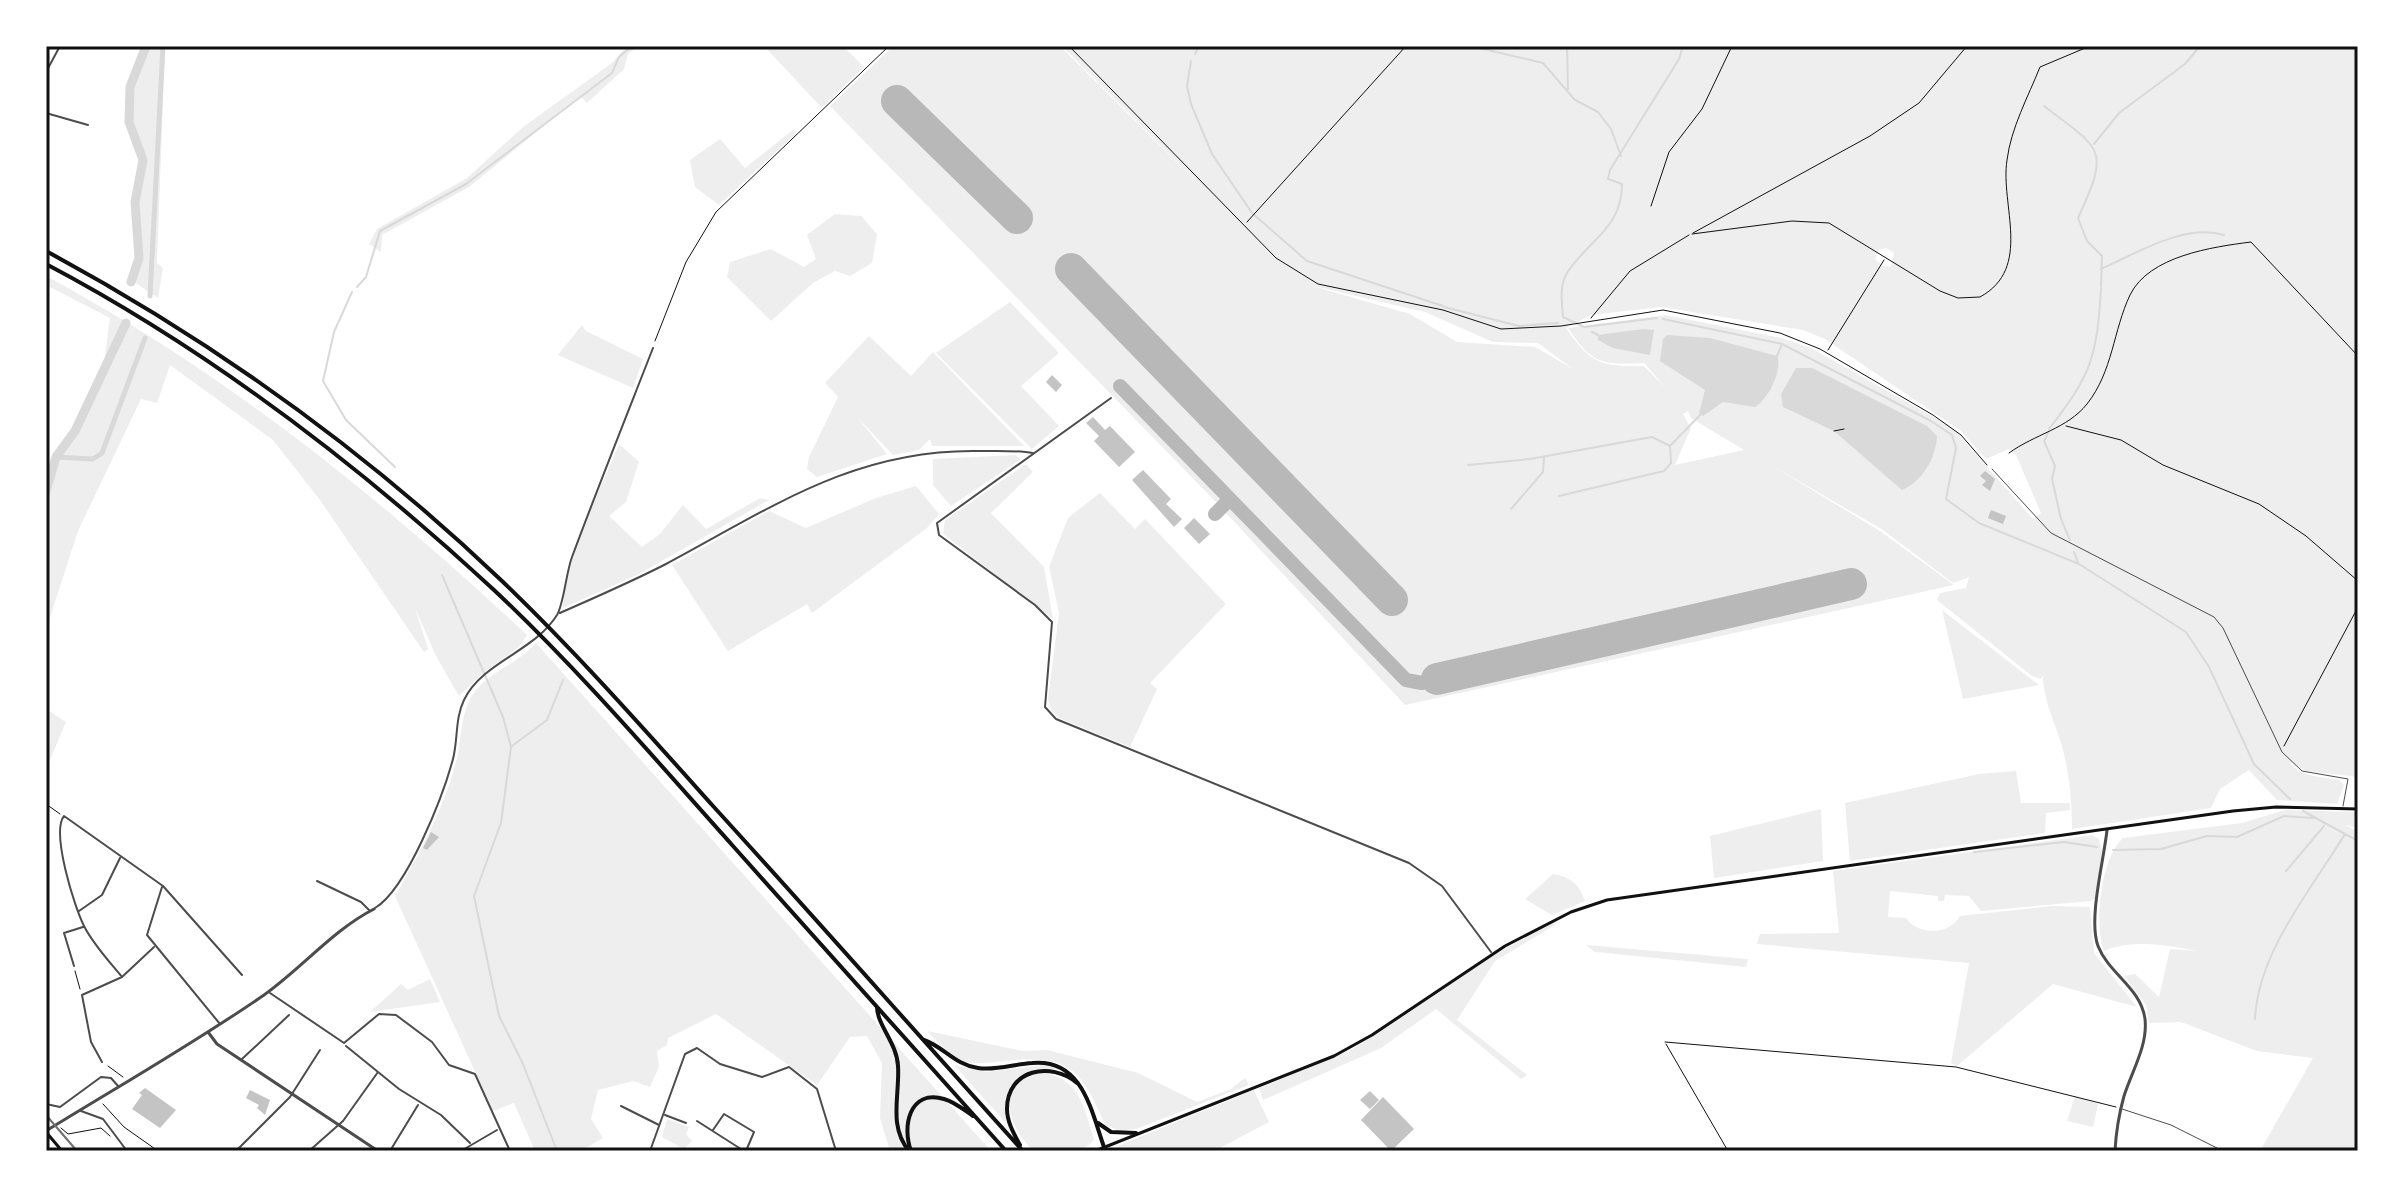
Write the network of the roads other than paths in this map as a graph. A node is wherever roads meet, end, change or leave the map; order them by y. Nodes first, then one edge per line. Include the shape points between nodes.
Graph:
1 (60, 46) edge
2 (46, 72) edge
3 (46, 113) edge
4 (88, 125) dead end
5 (46, 251) edge
6 (46, 264) edge
7 (653, 348) road end
8 (1111, 398) dead end
9 (1035, 453) junction
10 (1992, 469) road end
11 (558, 614) junction
12 (2342, 808) junction
13 (2358, 809) edge
14 (2107, 830) junction
15 (121, 857) junction
16 (317, 881) dead end
17 (163, 886) junction
18 (372, 910) junction
19 (78, 911) junction
20 (84, 927) junction
21 (155, 947) junction
22 (1491, 953) junction
23 (74, 966) road end
24 (242, 975) dead end
25 (122, 977) junction
26 (268, 992) junction
27 (877, 1007) junction
28 (289, 1015) dead end
29 (220, 1024) junction
30 (208, 1032) junction
31 (922, 1039) junction
32 (346, 1046) dead end
33 (320, 1050) dead end
34 (242, 1059) junction
35 (102, 1062) road end
36 (379, 1071) junction
37 (119, 1087) junction
38 (1081, 1088) junction
39 (293, 1091) junction
40 (46, 1104) edge
41 (419, 1104) junction
42 (621, 1106) dead end
43 (2121, 1109) junction
44 (80, 1111) junction
45 (665, 1114) junction
46 (978, 1120) junction
47 (697, 1121) dead end
48 (1096, 1121) junction
49 (686, 1123) dead end
50 (339, 1124) junction
51 (660, 1126) junction
52 (498, 1129) junction
53 (713, 1130) junction
54 (46, 1132) edge
55 (1136, 1133) junction
56 (470, 1143) junction
57 (46, 1147) edge
58 (1105, 1149) edge
59 (50, 1151) edge
60 (62, 1151) edge
61 (127, 1151) edge
62 (236, 1151) edge
63 (309, 1151) edge
64 (378, 1151) edge
65 (390, 1151) edge
66 (461, 1151) edge
67 (510, 1151) edge
68 (650, 1151) edge
69 (745, 1151) edge
70 (836, 1151) edge
71 (910, 1151) edge
72 (1006, 1151) edge
73 (1022, 1151) edge
74 (1095, 1151) edge
75 (2115, 1151) edge
76 (2223, 1151) edge

1 - 2 street
3 - 4 street
5 - 31 highway via 159,316 291,405 424,511 605,685
6 - 27 highway via 195,354 311,436 420,524 548,644
7 - 11 street via 571,559
8 - 9 street
9 - 11 street via 945,450 851,469
9 - 22 street via 943,515 936,528 1052,622 1044,699 1050,714 1409,863 1442,886
10 - 12 lane via 2051,533 2214,617 2282,752 2302,771 2348,779
11 - 18 street via 533,640 483,676 462,704 454,756 430,817 392,893
12 - 13 main road
12 - 14 main road via 2256,809
14 - 22 main road via 1623,896 1571,912
14 - 43 street via 2096,939 2137,997 2145,1022
15 - 17 street
15 - 19 street via 102,895
15 - 19 street via 64,816 58,823
16 - 18 street
17 - 21 street via 147,926
17 - 24 street
18 - 26 street
19 - 20 street
20 - 23 street via 64,933
20 - 25 street
21 - 25 street
21 - 29 street
22 - 55 main road via 1353,1046
25 - 35 street via 82,995 91,1042
26 - 29 street
26 - 52 street via 344,1043 379,1014 396,1015 432,1042 449,1065 475,1074
27 - 46 highway
27 - 71 highway via 896,1048 896,1124
28 - 34 street
29 - 30 street
30 - 34 street
30 - 37 street
31 - 38 highway via 971,1067 1058,1065
31 - 73 highway
32 - 36 street
33 - 39 street
34 - 39 street
36 - 41 street
36 - 50 street
37 - 40 street via 101,1077 60,1107
37 - 44 street
38 - 48 highway
38 - 73 highway via 1047,1069 1018,1081 1007,1112
39 - 50 street
39 - 62 street
41 - 56 street via 441,1115
41 - 65 street
42 - 51 street
43 - 75 street
43 - 76 lane via 2171,1125
44 - 54 street
44 - 61 street via 103,1119
45 - 49 street
45 - 51 street
45 - 70 street via 685,1054 693,1049 762,1077 786,1069 817,1089
46 - 71 highway via 946,1099 927,1099 912,1109 906,1122
46 - 72 highway
47 - 53 street
48 - 55 highway via 1111,1132
48 - 58 highway
50 - 63 street
50 - 64 street
51 - 68 street
52 - 56 street
52 - 67 street
53 - 69 street
53 - 69 street via 724,1114 744,1126 755,1137
54 - 60 main road
55 - 58 main road
56 - 66 street
57 - 59 main road
58 - 74 main road

